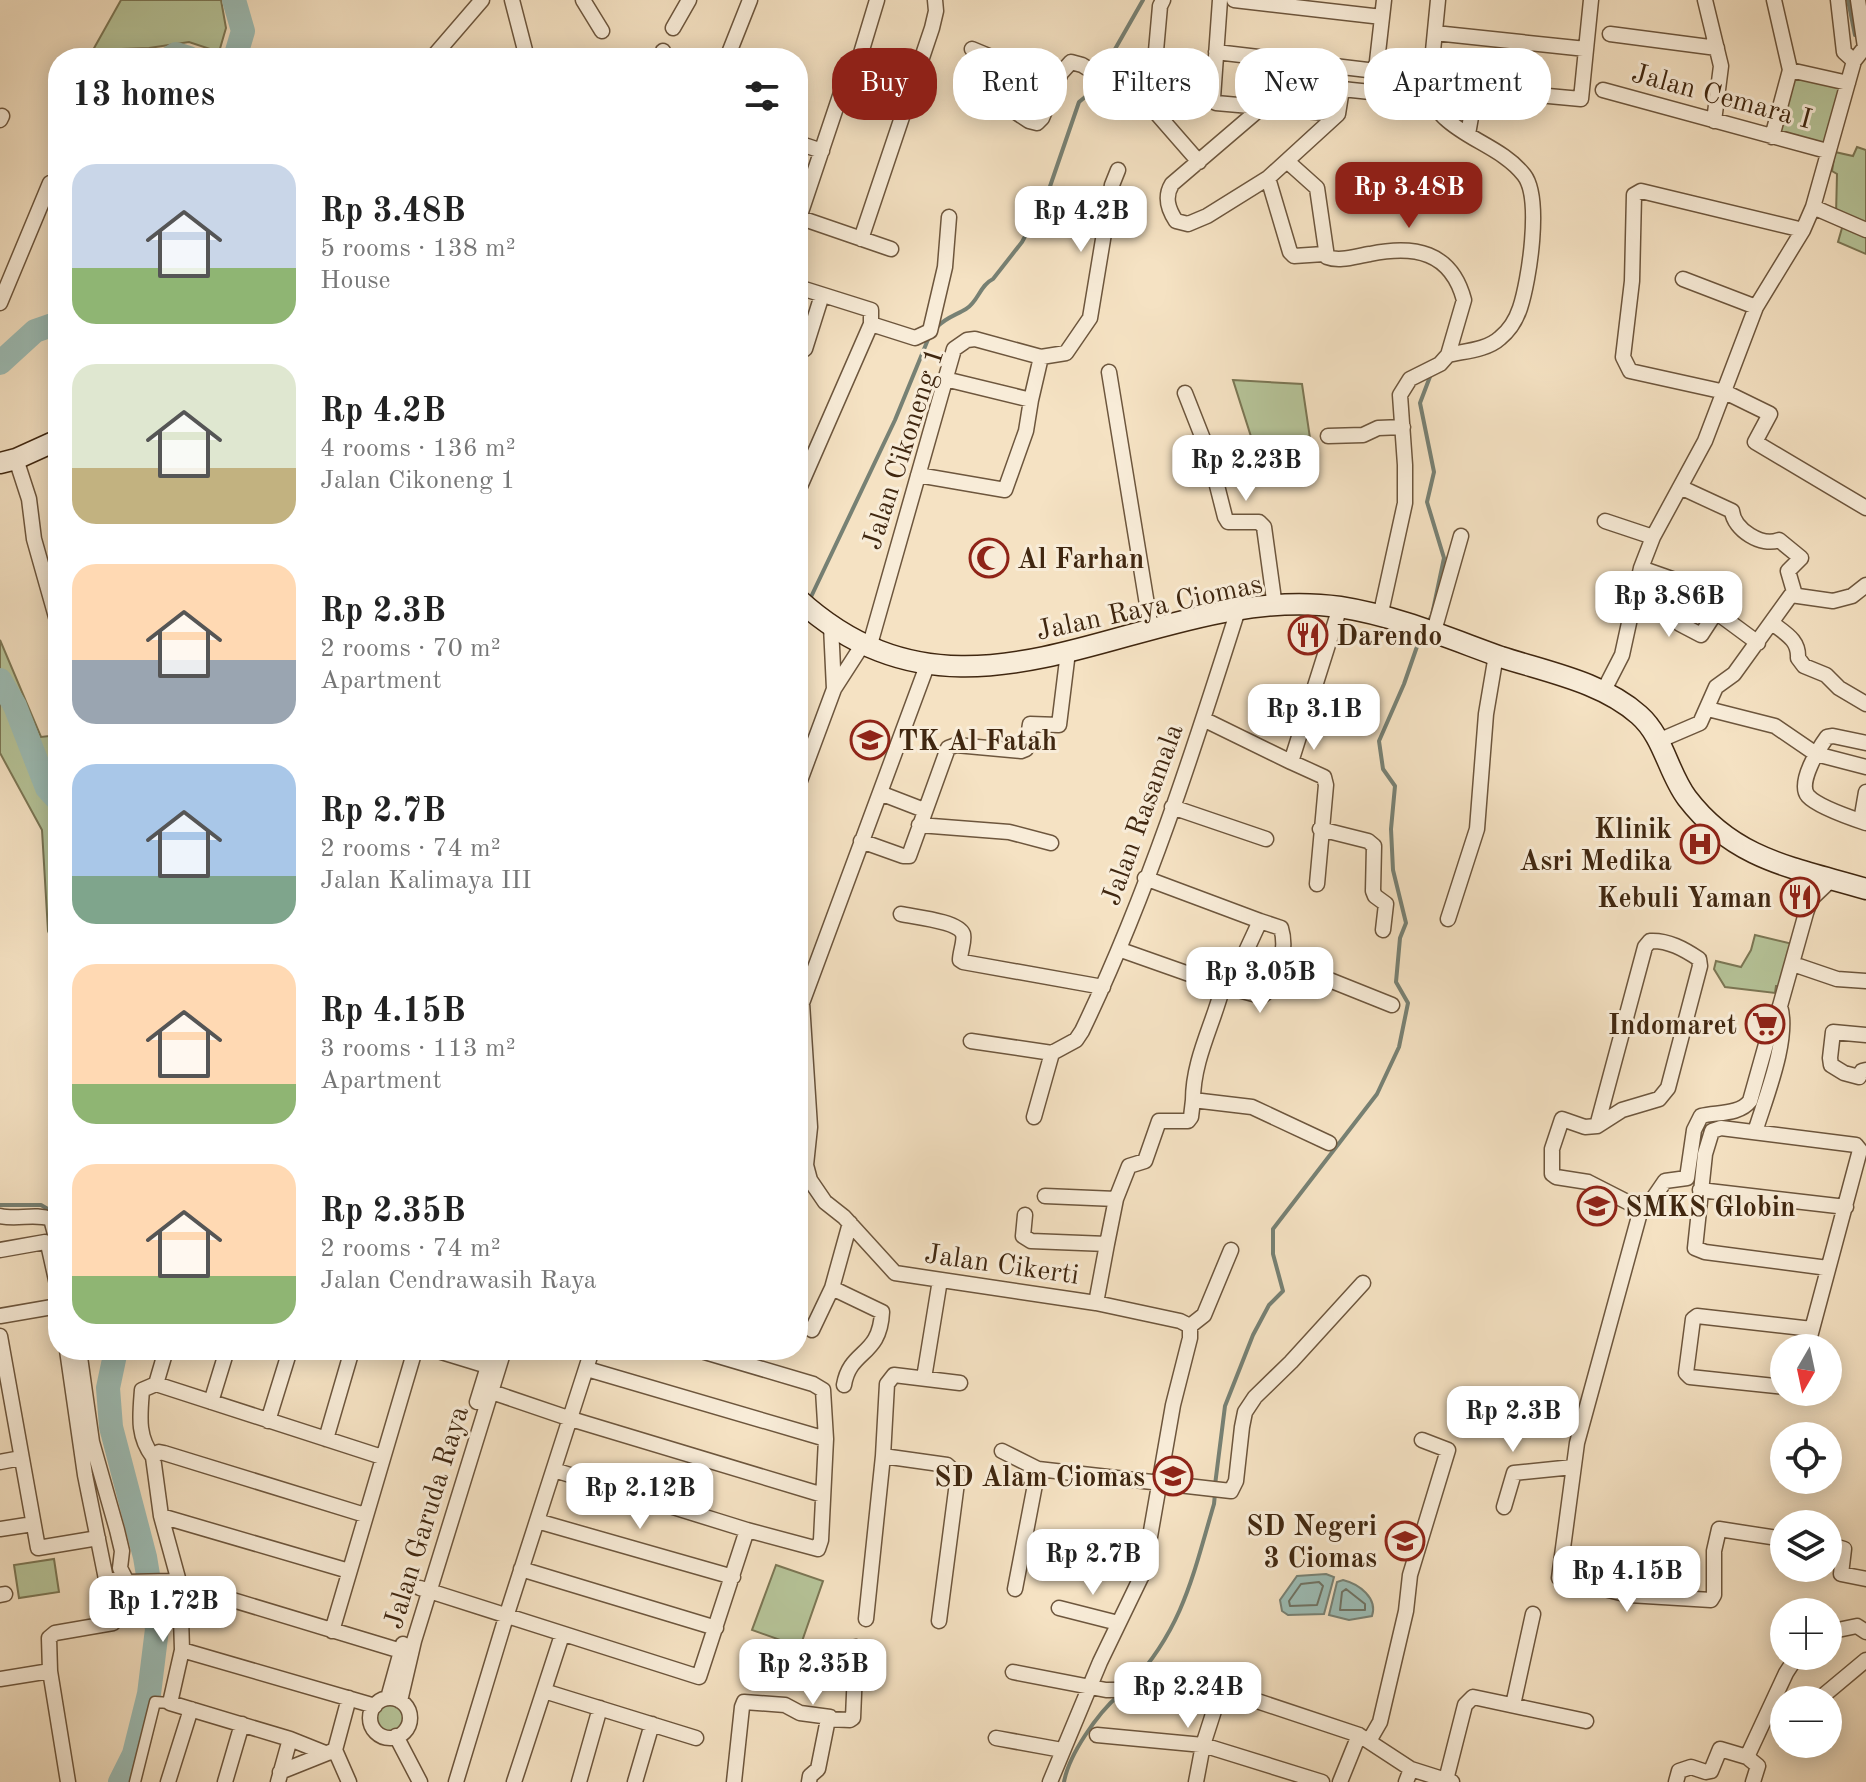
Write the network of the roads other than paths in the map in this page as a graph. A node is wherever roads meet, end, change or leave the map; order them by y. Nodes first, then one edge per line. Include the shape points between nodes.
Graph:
1 (512, 0) edge
2 (583, 0) edge
3 (689, 0) edge
4 (750, 0) edge
5 (877, 0) edge
6 (935, 0) edge
7 (1163, 0) edge
8 (1220, 0) edge
9 (1234, 0) edge
10 (1384, 0) edge
11 (1438, 0) edge
12 (1591, 0) edge
13 (1705, 0) edge
14 (1774, 0) edge
15 (1838, 0) edge
16 (1858, 0) edge
17 (480, 1) edge
18 (1382, 17) junction
19 (1864, 17) edge
20 (673, 28) dead end
21 (602, 31) dead end
22 (1435, 33) junction
23 (1610, 34) dead end
24 (1865, 47) edge
25 (440, 48) edge
26 (524, 48) edge
27 (730, 48) edge
28 (863, 48) edge
29 (925, 48) edge
30 (1156, 48) edge
31 (1216, 48) edge
32 (1379, 48) edge
33 (1433, 48) edge
34 (1717, 48) junction
35 (1586, 49) junction
36 (1849, 57) junction
37 (1790, 70) junction
38 (1848, 83) junction
39 (1603, 90) dead end
40 (1551, 96) edge
41 (832, 120) edge
42 (900, 120) edge
43 (1162, 120) edge
44 (1247, 120) edge
45 (1332, 120) edge
46 (1448, 120) edge
47 (1470, 120) edge
48 (1714, 121) junction
49 (1468, 134) junction
50 (1772, 137) junction
51 (808, 146) edge
52 (822, 151) junction
53 (1827, 151) junction
54 (1199, 162) junction
55 (1288, 162) junction
56 (1118, 170) dead end
57 (1268, 178) junction
58 (48, 188) edge
59 (808, 192) edge
60 (1813, 207) junction
61 (949, 217) dead end
62 (808, 221) edge
63 (1803, 230) junction
64 (1866, 230) edge
65 (861, 239) junction
66 (891, 249) dead end
67 (1324, 254) junction
68 (1683, 279) dead end
69 (808, 290) edge
70 (822, 295) junction
71 (0, 303) edge
72 (1756, 307) junction
73 (871, 324) junction
74 (808, 339) edge
75 (1448, 355) junction
76 (1041, 357) junction
77 (1109, 372) dead end
78 (945, 379) junction
79 (1725, 392) junction
80 (1185, 393) dead end
81 (1031, 400) junction
82 (1403, 427) junction
83 (1328, 436) dead end
84 (48, 445) edge
85 (5, 465) edge
86 (808, 468) edge
87 (918, 475) junction
88 (1680, 487) junction
89 (1866, 508) edge
90 (1605, 521) dead end
91 (1461, 536) dead end
92 (1653, 537) junction
93 (1641, 568) junction
94 (1866, 585) edge
95 (48, 589) edge
96 (1795, 595) junction
97 (808, 607) edge
98 (1275, 607) junction
99 (1340, 607) junction
100 (1238, 610) junction
101 (1380, 617) junction
102 (824, 621) junction
103 (1772, 623) junction
104 (1151, 629) junction
105 (1427, 629) junction
106 (1758, 643) junction
107 (866, 646) junction
108 (1068, 652) junction
109 (1496, 655) junction
110 (928, 663) junction
111 (834, 689) junction
112 (1603, 692) junction
113 (1866, 704) edge
114 (1708, 709) junction
115 (1203, 719) junction
116 (1658, 741) junction
117 (1866, 743) edge
118 (1816, 754) junction
119 (808, 759) edge
120 (1291, 762) junction
121 (1866, 767) edge
122 (1866, 792) edge
123 (880, 793) junction
124 (1172, 807) junction
125 (924, 810) junction
126 (1863, 822) edge
127 (919, 825) junction
128 (1320, 829) junction
129 (1266, 839) dead end
130 (861, 841) junction
131 (1051, 843) dead end
132 (1145, 878) junction
133 (1832, 879) junction
134 (1317, 884) dead end
135 (1866, 889) edge
136 (901, 914) dead end
137 (1448, 919) dead end
138 (1260, 921) junction
139 (1383, 930) dead end
140 (1121, 950) junction
141 (1282, 961) junction
142 (1793, 964) junction
143 (1866, 981) edge
144 (808, 987) edge
145 (1103, 987) junction
146 (1226, 987) junction
147 (1392, 1005) dead end
148 (1780, 1006) junction
149 (1866, 1035) edge
150 (971, 1041) dead end
151 (1052, 1053) junction
152 (1866, 1070) edge
153 (1193, 1100) junction
154 (808, 1103) edge
155 (1034, 1117) dead end
156 (1597, 1126) junction
157 (1755, 1132) junction
158 (1329, 1143) dead end
159 (808, 1146) edge
160 (808, 1170) edge
161 (1700, 1190) junction
162 (1045, 1196) dead end
163 (1116, 1199) junction
164 (1846, 1207) junction
165 (1641, 1209) junction
166 (1025, 1215) dead end
167 (0, 1216) edge
168 (48, 1218) edge
169 (850, 1223) junction
170 (48, 1244) edge
171 (1107, 1244) junction
172 (0, 1250) edge
173 (1231, 1250) dead end
174 (1828, 1268) junction
175 (940, 1280) junction
176 (1363, 1283) dead end
177 (832, 1288) junction
178 (1096, 1303) junction
179 (48, 1308) edge
180 (0, 1316) edge
181 (1190, 1326) junction
182 (1812, 1329) junction
183 (812, 1330) dead end
184 (1811, 1334) edge
185 (0, 1336) edge
186 (68, 1360) edge
187 (80, 1360) edge
188 (163, 1360) edge
189 (224, 1360) edge
190 (287, 1360) edge
191 (349, 1360) edge
192 (412, 1360) edge
193 (467, 1360) edge
194 (493, 1360) edge
195 (498, 1360) edge
196 (589, 1360) edge
197 (732, 1360) edge
198 (751, 1360) edge
199 (749, 1365) junction
200 (493, 1368) junction
201 (587, 1369) junction
202 (924, 1378) junction
203 (960, 1383) dead end
204 (156, 1384) junction
205 (844, 1385) dead end
206 (1770, 1386) edge
207 (486, 1390) junction
208 (211, 1402) junction
209 (571, 1419) junction
210 (268, 1421) junction
211 (326, 1439) junction
212 (826, 1439) junction
213 (1422, 1440) dead end
214 (1002, 1451) dead end
215 (158, 1455) junction
216 (883, 1456) junction
217 (382, 1457) junction
218 (21, 1458) junction
219 (0, 1462) edge
220 (1573, 1467) junction
221 (1038, 1469) junction
222 (554, 1470) junction
223 (1159, 1483) junction
224 (823, 1495) junction
225 (1504, 1507) dead end
226 (365, 1515) junction
227 (161, 1516) junction
228 (537, 1521) junction
229 (33, 1524) junction
230 (0, 1529) edge
231 (747, 1530) junction
232 (1770, 1537) edge
233 (1066, 1540) dead end
234 (99, 1545) junction
235 (1148, 1558) junction
236 (521, 1569) junction
237 (349, 1571) junction
238 (1842, 1574) edge
239 (733, 1577) junction
240 (1866, 1579) edge
241 (130, 1582) junction
242 (174, 1582) junction
243 (1015, 1589) dead end
244 (425, 1590) junction
245 (1059, 1608) dead end
246 (1533, 1614) dead end
247 (506, 1617) junction
248 (866, 1619) dead end
249 (939, 1621) dead end
250 (113, 1623) dead end
251 (1118, 1623) junction
252 (1863, 1624) edge
253 (716, 1628) junction
254 (1842, 1629) edge
255 (332, 1631) junction
256 (562, 1635) junction
257 (856, 1647) dead end
258 (182, 1650) junction
259 (406, 1652) junction
260 (1866, 1660) edge
261 (1788, 1670) edge
262 (50, 1671) junction
263 (1013, 1672) dead end
264 (0, 1679) edge
265 (1835, 1686) edge
266 (1089, 1688) junction
267 (1221, 1689) junction
268 (544, 1691) junction
269 (349, 1698) junction
270 (394, 1699) junction
271 (170, 1703) junction
272 (1513, 1705) junction
273 (375, 1706) junction
274 (600, 1708) junction
275 (191, 1709) junction
276 (830, 1717) junction
277 (1586, 1721) dead end
278 (242, 1724) junction
279 (652, 1724) junction
280 (1097, 1735) dead end
281 (396, 1736) junction
282 (696, 1738) dead end
283 (996, 1738) dead end
284 (1364, 1738) junction
285 (290, 1739) junction
286 (1203, 1745) junction
287 (1062, 1750) junction
288 (330, 1752) junction
289 (1747, 1757) junction
290 (1409, 1776) edge
291 (279, 1779) edge
292 (1449, 1781) edge
293 (68, 1782) edge
294 (135, 1782) edge
295 (168, 1782) edge
296 (225, 1782) edge
297 (349, 1782) edge
298 (422, 1782) edge
299 (456, 1782) edge
300 (514, 1782) edge
301 (579, 1782) edge
302 (635, 1782) edge
303 (734, 1782) edge
304 (809, 1782) edge
305 (1050, 1782) edge
306 (1196, 1782) edge
307 (1322, 1782) edge
308 (1340, 1782) edge
309 (1676, 1782) edge
310 (1753, 1782) edge

1 - 26 street
2 - 21 street
3 - 20 street
4 - 27 street
5 - 28 street
6 - 29 street
7 - 30 street
8 - 31 street
9 - 18 street
10 - 18 street
11 - 22 street
12 - 35 street
13 - 34 street
14 - 37 street
15 - 36 street
16 - 19 street
17 - 25 street
18 - 32 street
19 - 24 street
22 - 33 street
22 - 35 street
23 - 34 street
24 - 36 street
34 - 48 street via 1721,66
35 - 40 street via 1581,99
36 - 38 street
37 - 38 street
37 - 50 street
38 - 53 street
39 - 48 street, Jalan Cemara I
41 - 52 street
42 - 65 street
43 - 54 street
44 - 54 street
45 - 55 street
46 - 49 street
47 - 49 street
48 - 50 street, Jalan Cemara I
49 - 75 street via 1526,177 1532,198 1531,237 1524,293 1513,324 1498,341
50 - 53 street, Jalan Cemara I
51 - 52 street
52 - 59 street
53 - 60 street
54 - 57 street via 1168,190 1167,202 1182,223 1207,216
55 - 57 street
55 - 67 street via 1317,188
56 - 76 street via 1090,318 1066,353
57 - 67 street via 1290,252
58 - 71 street
60 - 63 street
60 - 64 street
61 - 73 street via 945,267 930,331 915,338
62 - 65 street
63 - 72 street
63 - 79 street via 1641,191 1634,195 1625,363 1630,371
65 - 66 street
67 - 75 street via 1336,260 1406,249 1439,260 1464,300
68 - 72 street
69 - 70 street
70 - 73 street via 871,310
70 - 74 street
72 - 79 street
73 - 86 street
75 - 82 street via 1404,386
76 - 78 street, Jalan Cikoneng 1 via 967,340 954,349
76 - 81 street
77 - 104 street
78 - 81 street
78 - 87 street, Jalan Cikoneng 1
79 - 88 street
79 - 89 street via 1770,414 1755,442
80 - 98 street via 1209,454 1225,517 1228,522 1259,522 1264,527
81 - 87 street via 1005,490
82 - 83 street
82 - 101 street via 1405,503
84 - 85 main road
85 - 95 street via 29,499
87 - 107 street, Jalan Cikoneng 1
88 - 92 street
88 - 96 street via 1732,511 1739,526 1763,542 1779,540 1801,558 1788,571
90 - 92 street
91 - 105 street
92 - 93 street
93 - 106 street via 1695,587 1680,624 1701,635 1716,612
93 - 112 street via 1622,655
94 - 96 street via 1833,601
96 - 103 street
97 - 102 main road, Jalan Raya Ciomas
98 - 99 main road, Jalan Raya Ciomas
98 - 100 main road, Jalan Raya Ciomas
99 - 101 main road, Jalan Raya Ciomas
99 - 120 street
100 - 104 main road, Jalan Raya Ciomas
100 - 115 street, Jalan Rasamala
101 - 105 main road, Jalan Raya Ciomas
102 - 107 main road, Jalan Raya Ciomas
102 - 111 street
103 - 106 street
103 - 113 street via 1798,646 1804,666
104 - 108 main road, Jalan Raya Ciomas
105 - 109 main road, Jalan Raya Ciomas
106 - 114 street via 1729,680 1716,687
107 - 110 main road, Jalan Raya Ciomas
107 - 111 street
108 - 110 main road, Jalan Raya Ciomas via 1009,664
108 - 125 street via 1059,725 1030,724 1026,749 1021,751 951,746
109 - 112 main road, Jalan Raya Ciomas
109 - 137 street via 1477,829
110 - 123 street, Jalan Cikerti
111 - 119 street
112 - 116 main road, Jalan Raya Ciomas via 1642,717
114 - 116 street via 1695,726
114 - 118 street via 1775,726
115 - 120 street
115 - 124 street, Jalan Rasamala
116 - 133 main road, Jalan Raya Ciomas via 1686,797 1730,841
117 - 118 street via 1830,735
118 - 121 street
118 - 126 street via 1807,795
120 - 128 street via 1324,777
122 - 126 street
123 - 125 street
123 - 130 street, Jalan Cikerti
124 - 129 street
124 - 132 street, Jalan Rasamala
125 - 127 street
127 - 130 street via 906,857
127 - 131 street via 1009,832
128 - 134 street
128 - 139 street via 1374,846 1373,891 1386,904
130 - 144 street, Jalan Cikerti
132 - 138 street
132 - 140 street, Jalan Rasamala
133 - 135 main road, Jalan Raya Ciomas
133 - 142 street via 1811,899
136 - 145 street via 961,930 963,962
138 - 141 street via 1281,928
138 - 146 street
140 - 145 street, Jalan Rasamala
140 - 146 street
141 - 146 street via 1266,994 1254,996
141 - 147 street
142 - 143 street via 1837,979
142 - 148 street
145 - 151 street, Jalan Rasamala via 1076,1040
146 - 153 street via 1198,1058
148 - 157 street via 1776,1061
148 - 165 street via 1747,1107 1701,1116 1687,1178 1665,1181
149 - 152 street via 1833,1032 1830,1058 1831,1065 1852,1076
150 - 151 street
151 - 155 street
153 - 158 street via 1252,1107
153 - 163 street via 1188,1121 1159,1121 1145,1161 1129,1166
154 - 159 street, Jalan Cikerti
156 - 156 street via 1645,947 1658,941 1683,948 1699,959 1700,966 1668,1088 1659,1099 1622,1110
156 - 165 street via 1562,1119 1552,1149 1552,1174 1588,1182
157 - 161 street via 1712,1131
157 - 164 street via 1856,1145 1860,1150
160 - 169 street, Jalan Cikerti via 816,1191
161 - 164 street
161 - 174 street via 1698,1251
162 - 163 street
163 - 171 street
164 - 174 street
165 - 220 street
166 - 171 street via 1022,1232 1031,1241
167 - 168 street
169 - 175 street, Jalan Cikerti via 895,1273
169 - 177 street
170 - 172 street
171 - 178 street
173 - 181 street via 1204,1315
174 - 182 street
175 - 178 street, Jalan Cikerti
175 - 202 street
176 - 223 street via 1245,1412 1235,1488 1217,1491
177 - 183 street
177 - 205 street via 882,1312 878,1337 852,1362
178 - 181 street, Jalan Cikerti
179 - 180 street
181 - 223 street
182 - 184 street
182 - 206 street via 1693,1319 1686,1373 1690,1377
185 - 218 street
186 - 234 street
187 - 241 street via 92,1442 122,1551 120,1568
188 - 204 street
189 - 208 street
190 - 210 street
191 - 211 street
192 - 217 street
193 - 200 street
194 - 200 street, Jalan Garuda Raya
195 - 200 street, Jalan Garuda Raya
196 - 201 street
197 - 199 street
198 - 199 street
199 - 212 street via 820,1387
200 - 207 street, Jalan Garuda Raya
201 - 209 street
201 - 212 street
202 - 203 street
202 - 216 street via 894,1375 888,1380
204 - 208 street
204 - 215 street via 142,1390 140,1416 142,1443
207 - 209 street
207 - 244 street, Jalan Garuda Raya
208 - 210 street
209 - 222 street
209 - 224 street
210 - 211 street
211 - 217 street
212 - 224 street
213 - 284 street via 1448,1450 1410,1575 1380,1722
214 - 221 street
215 - 226 street
215 - 227 street
216 - 248 street
216 - 249 street via 947,1465 958,1475
217 - 226 street
218 - 219 street
218 - 229 street
220 - 225 street via 1514,1473
220 - 232 street via 1557,1573 1562,1580 1629,1595 1711,1600 1719,1529
221 - 223 street
221 - 243 street
222 - 228 street
222 - 231 street
223 - 235 street
224 - 231 street via 818,1549
226 - 237 street
227 - 237 street
227 - 242 street
228 - 236 street
228 - 239 street
229 - 230 street
229 - 234 street via 38,1548
231 - 239 street
233 - 235 street
234 - 241 street via 106,1579
235 - 251 street
236 - 247 street
236 - 253 street
237 - 255 street
238 - 240 street
239 - 253 street
241 - 242 street
242 - 255 street
242 - 258 street via 184,1600
244 - 247 street
244 - 259 street, Jalan Garuda Raya
245 - 251 street
246 - 272 street
247 - 256 street
247 - 299 street
250 - 262 street via 50,1635
251 - 266 street
252 - 254 street
253 - 256 street via 702,1674 695,1677
255 - 259 street
256 - 268 street
257 - 276 street via 853,1718
258 - 269 street
258 - 271 street
259 - 270 street, Jalan Garuda Raya
260 - 265 street
261 - 289 street
262 - 264 street
262 - 293 street
263 - 266 street
266 - 267 street
266 - 287 street
267 - 284 street
267 - 286 street
268 - 274 street
268 - 300 street
269 - 273 street
269 - 288 street
270 - 273 street
270 - 281 street, Jalan Garuda Raya via 406,1706 410,1717 407,1729
271 - 275 street
271 - 294 street via 155,1702
272 - 277 street
272 - 292 street via 1469,1699
273 - 281 street via 374,1729
274 - 279 street
274 - 301 street
275 - 278 street
275 - 295 street
276 - 303 street via 785,1705 744,1702
276 - 304 street via 818,1769
278 - 285 street
278 - 296 street
279 - 282 street
279 - 302 street
280 - 286 street
281 - 298 street
283 - 287 street
284 - 290 street
284 - 308 street
285 - 288 street
285 - 291 street
286 - 306 street
286 - 307 street
287 - 305 street
288 - 291 street
288 - 297 street
289 - 309 street via 1720,1749 1711,1771 1687,1767 1679,1771
289 - 310 street via 1758,1766
290 - 292 street

